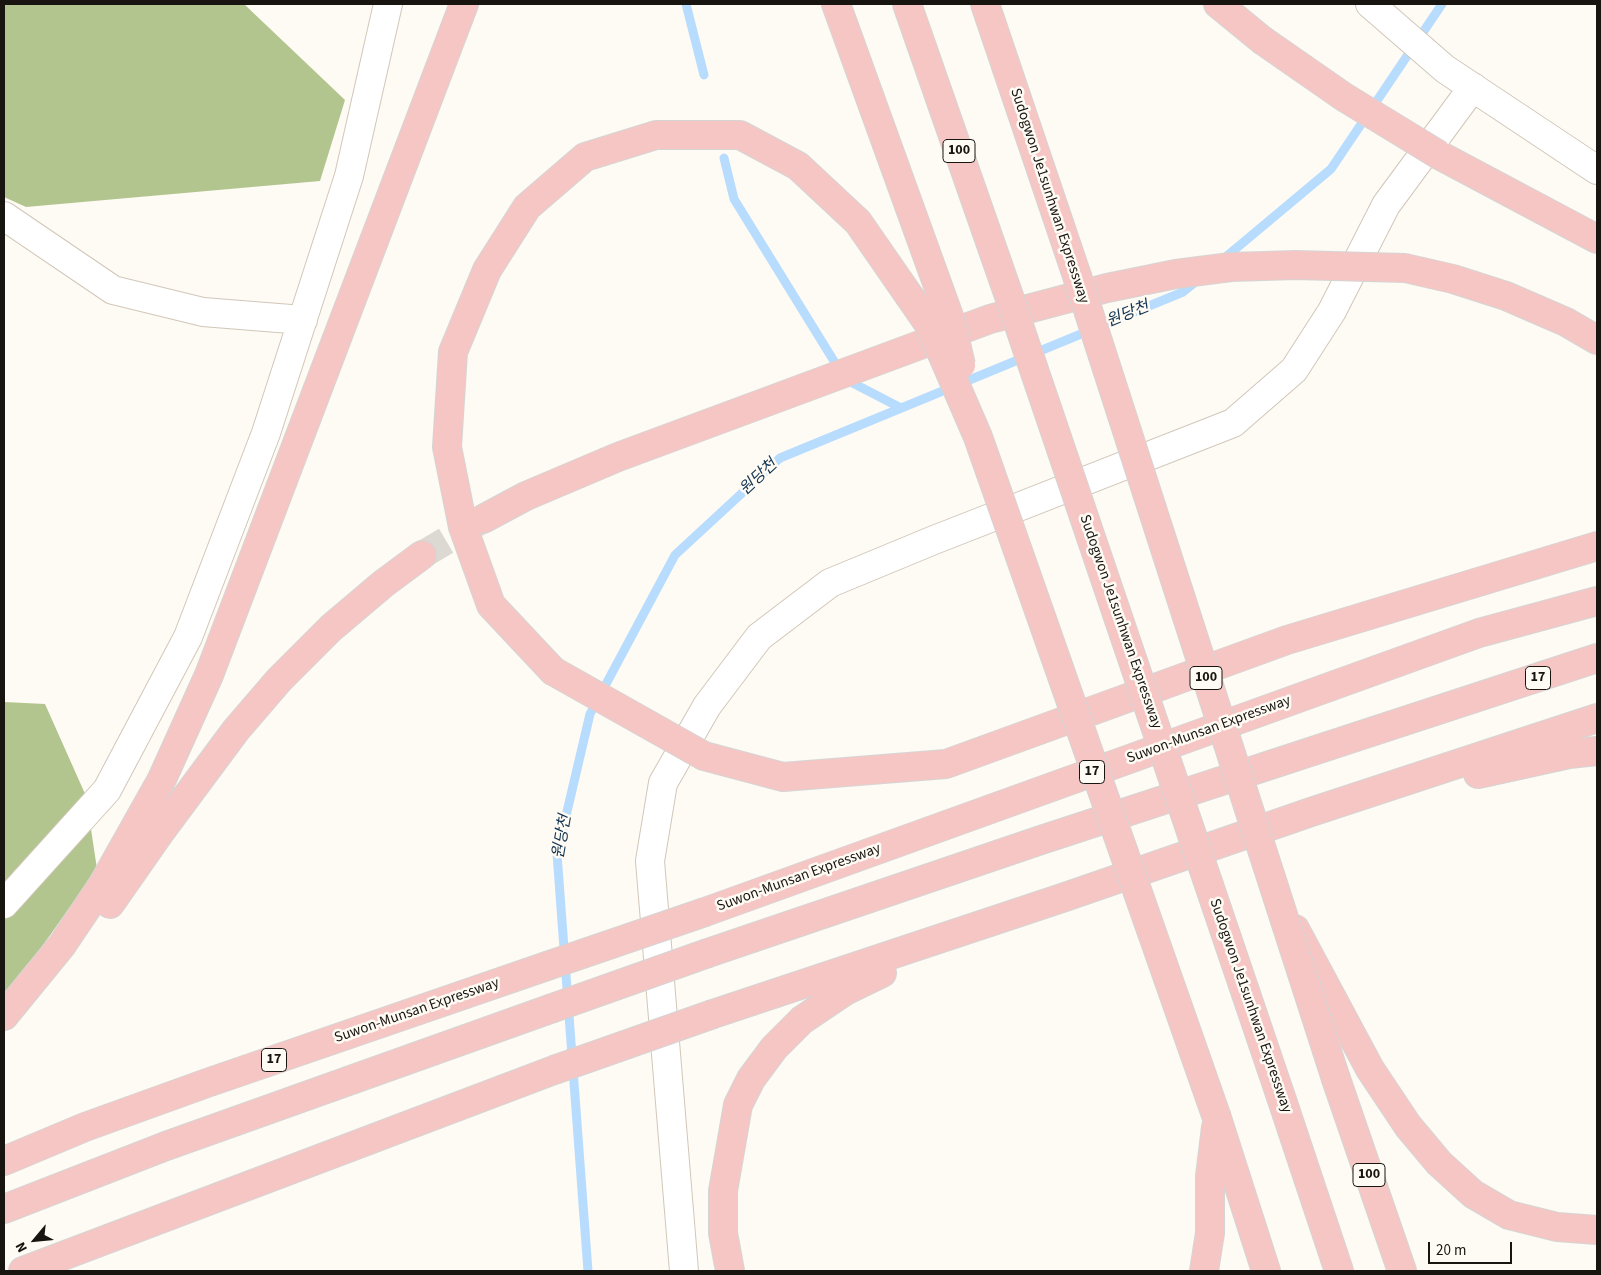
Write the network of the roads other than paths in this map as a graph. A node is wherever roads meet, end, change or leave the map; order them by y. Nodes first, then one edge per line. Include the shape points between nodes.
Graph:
1 (388, 4) edge
2 (464, 4) edge
3 (836, 4) edge
4 (907, 4) edge
5 (985, 4) edge
6 (1218, 4) edge
7 (1370, 4) edge
8 (1473, 87) junction
9 (1597, 170) edge
10 (4, 216) edge
11 (1597, 239) edge
12 (303, 320) junction
13 (940, 323) junction
14 (1597, 340) edge
15 (484, 519) tunnel mouth
16 (1597, 546) edge
17 (422, 555) tunnel mouth
18 (1597, 601) edge
19 (1597, 658) edge
20 (1597, 718) edge
21 (1597, 751) edge
22 (1311, 812) junction
23 (1276, 893) junction
24 (1065, 897) junction
25 (4, 904) edge
26 (4, 1016) edge
27 (4, 1022) edge
28 (1217, 1118) junction
29 (4, 1161) edge
30 (4, 1209) edge
31 (1597, 1230) edge
32 (23, 1271) edge
33 (684, 1271) edge
34 (730, 1271) edge
35 (1204, 1271) edge
36 (1266, 1271) edge
37 (1338, 1271) edge
38 (1402, 1271) edge

1 - 12 street via 349,176
2 - 26 highway via 209,675 162,779 103,884 62,945
3 - 13 highway
4 - 37 highway, Sudogwon Je1sunhwan Expressway / 100, bridge via 1010,298
5 - 23 highway, Sudogwon Je1sunhwan Expressway / 100, bridge via 1077,276
6 - 11 highway, bridge via 1262,40 1344,97 1439,155
7 - 8 street via 1445,69
8 - 9 street
8 - 33 street via 1386,206 1332,312 1294,370 1234,424 830,583 759,637 707,706 663,783 650,861
10 - 12 street via 113,290 203,312
12 - 25 street via 266,433 188,637 107,790
13 - 16 highway, bridge via 858,222 798,166 740,134 656,135 585,157 527,207 487,270 453,352 447,447 463,527 492,605 553,671 704,756 783,777 946,764 1287,640
13 - 28 highway, bridge
14 - 15 highway, bridge via 1566,322 1506,296 1406,268 1296,265 1231,267 1176,274 1107,288 990,319 874,360 578,473
17 - 27 highway via 331,628 279,680 236,730 110,905 61,966
18 - 29 highway, Suwon-Munsan Expressway / 17, bridge via 1479,633 705,912 86,1127
19 - 30 highway, 17, bridge via 708,953 166,1146
20 - 22 highway
21 - 22 highway via 1569,754
22 - 24 highway
23 - 31 highway, bridge via 1370,1068 1408,1126 1439,1163 1473,1194 1510,1215 1556,1227
23 - 38 highway, Sudogwon Je1sunhwan Expressway / 100, bridge
24 - 32 highway, bridge via 554,1070
24 - 34 highway via 894,967 845,992 802,1020 774,1048 751,1079 738,1105 723,1190 723,1233
28 - 35 highway via 1210,1176 1210,1233
28 - 36 highway

